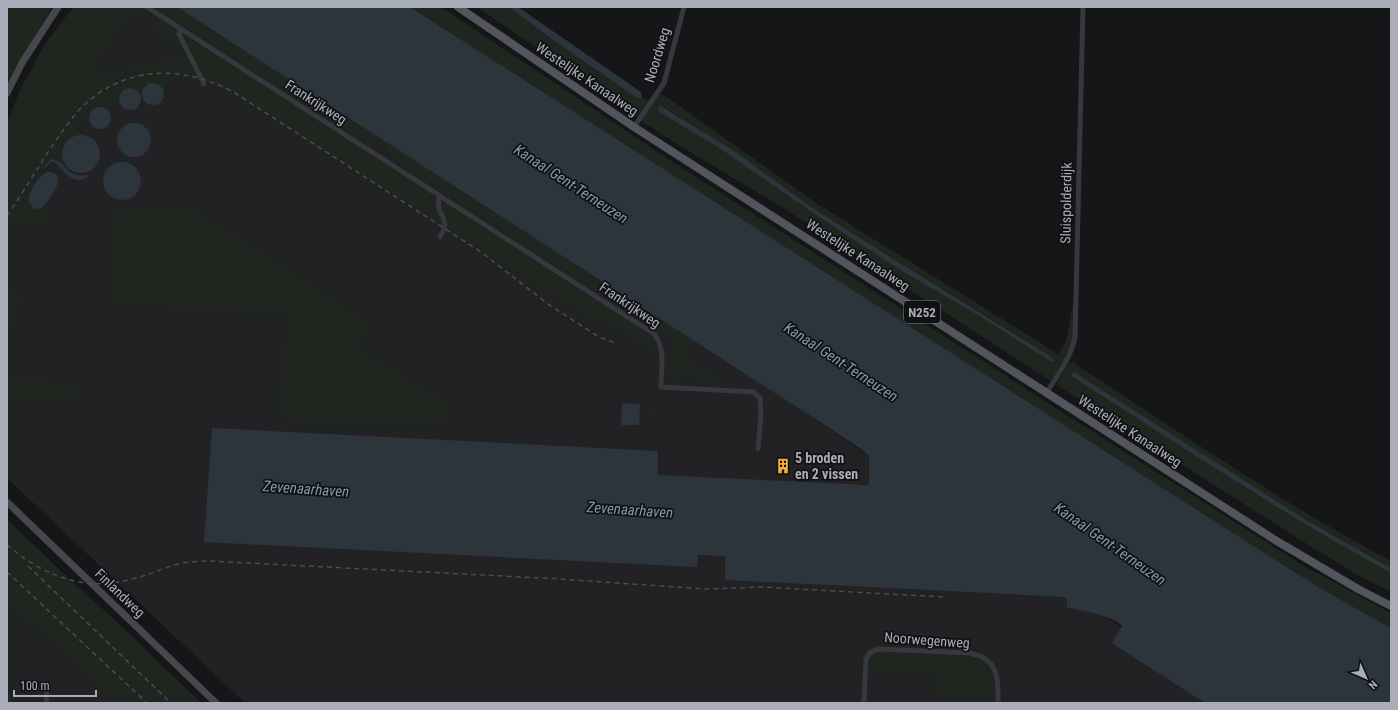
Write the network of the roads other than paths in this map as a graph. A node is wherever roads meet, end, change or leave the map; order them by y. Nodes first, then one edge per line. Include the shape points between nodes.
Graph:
1 (58, 7) edge
2 (147, 7) edge
3 (458, 7) edge
4 (684, 7) edge
5 (1083, 7) edge
6 (181, 29) junction
7 (204, 84) dead end
8 (7, 93) edge
9 (634, 126) junction
10 (438, 195) junction
11 (440, 237) dead end
12 (1047, 392) junction
13 (758, 448) dead end
14 (7, 502) edge
15 (1391, 606) edge
16 (47, 689) dead end
17 (46, 703) edge
18 (216, 703) edge
19 (864, 703) edge
20 (998, 703) edge

1 - 8 street via 22,63
2 - 6 street, Frankrijkweg
3 - 9 main road, Westelijke Kanaalweg / N252
4 - 9 street, Noordweg via 664,83
5 - 12 street, Sluispolderdijk via 1075,337 1066,363
6 - 7 street via 179,34
6 - 10 street, Frankrijkweg
9 - 12 main road, Westelijke Kanaalweg / N252
10 - 11 street via 439,207 445,218
10 - 13 street, Frankrijkweg via 654,334 662,350 661,387 753,392 760,398
12 - 15 main road, Westelijke Kanaalweg / N252 via 1275,540
14 - 18 street, Finlandweg
16 - 17 street
19 - 20 street, Noorwegenweg via 866,659 877,649 970,653 983,657 995,670 999,681

